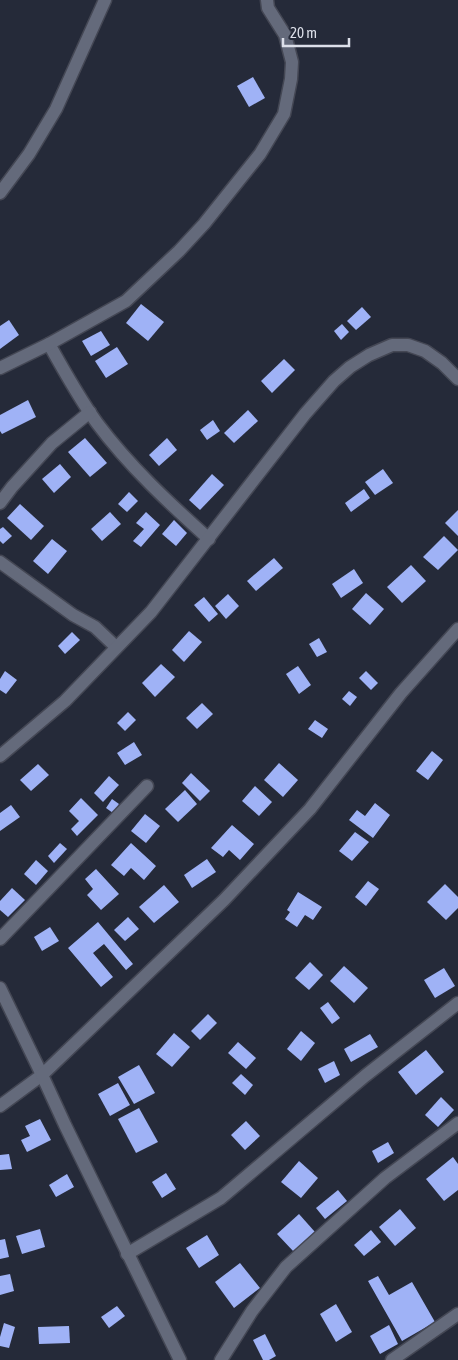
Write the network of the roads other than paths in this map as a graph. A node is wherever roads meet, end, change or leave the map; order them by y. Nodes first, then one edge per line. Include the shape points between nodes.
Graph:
1 (105, 0) edge
2 (267, 0) edge
3 (0, 193) edge
4 (49, 344) junction
5 (0, 368) edge
6 (458, 379) edge
7 (90, 412) junction
8 (0, 503) edge
9 (209, 539) junction
10 (0, 562) edge
11 (458, 629) edge
12 (116, 647) junction
13 (0, 756) edge
14 (147, 786) dead end
15 (0, 939) edge
16 (0, 988) edge
17 (458, 1003) edge
18 (42, 1076) junction
19 (0, 1106) edge
20 (458, 1123) edge
21 (128, 1254) junction
22 (458, 1314) edge
23 (180, 1360) edge
24 (222, 1360) edge
25 (392, 1360) edge

1 - 3 street via 56,109
2 - 4 street via 268,8 285,35 292,62 284,114 260,154 204,224 126,301
4 - 5 street
4 - 7 street
6 - 9 street via 425,350 408,345 392,345 350,367 305,414
7 - 8 street via 52,443
7 - 9 street via 134,468
9 - 12 street via 151,612
10 - 12 street via 95,628
11 - 18 street via 401,693 310,809 224,900
12 - 13 street via 65,701
14 - 15 street
16 - 18 street
17 - 21 street via 365,1076 221,1198
18 - 19 street
18 - 21 street
20 - 24 street via 385,1178 286,1267 252,1311
21 - 23 street
22 - 25 street

